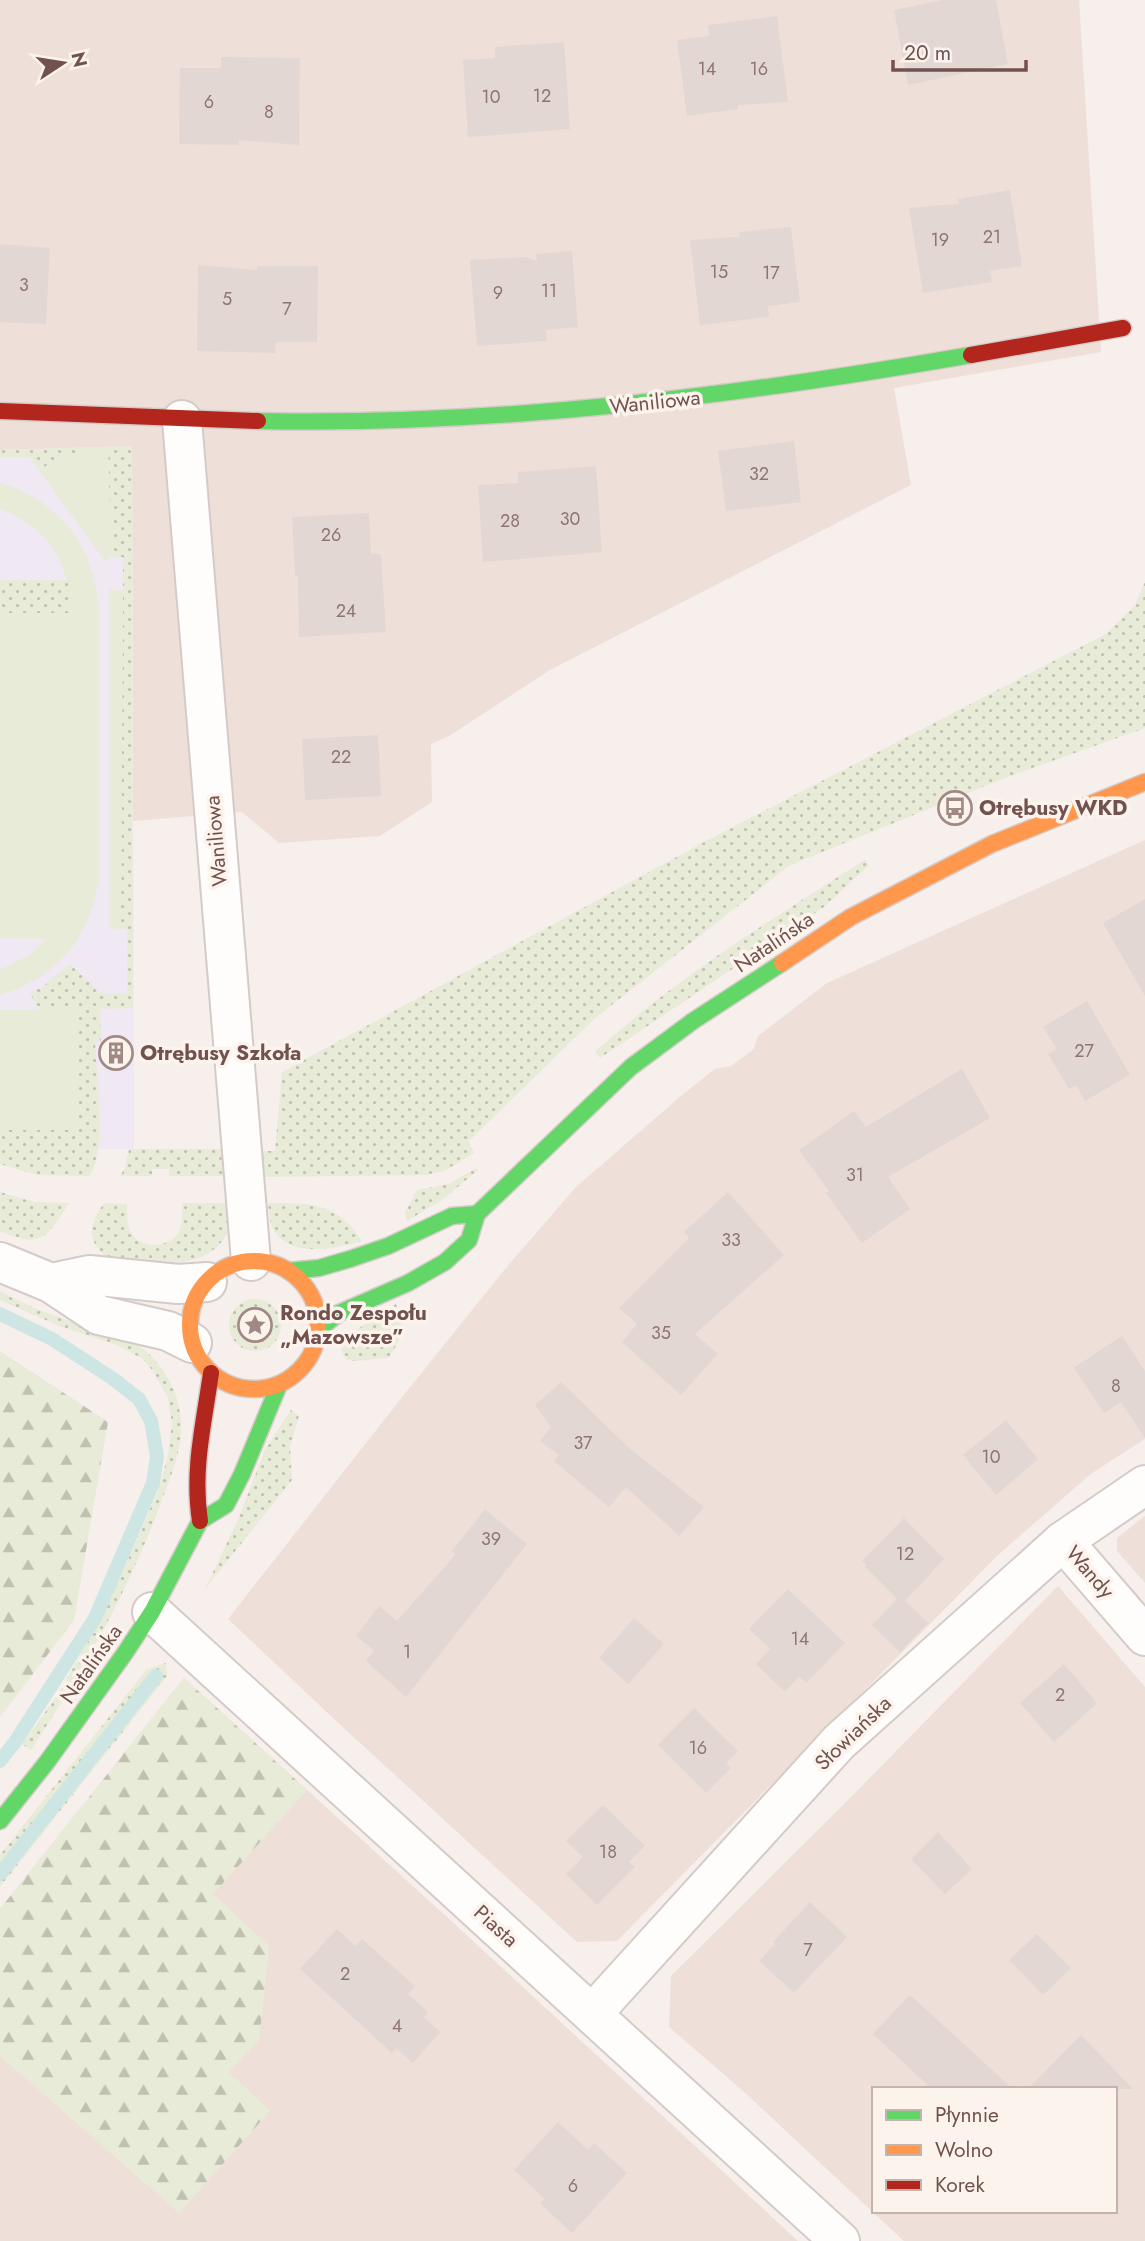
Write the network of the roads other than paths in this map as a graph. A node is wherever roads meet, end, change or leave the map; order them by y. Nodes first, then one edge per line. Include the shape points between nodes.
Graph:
1 (1123, 328) dead end
2 (0, 411) edge
3 (182, 420) junction
4 (1145, 782) edge
5 (477, 1214) junction
6 (251, 1261) junction
7 (0, 1262) edge
8 (288, 1272) junction
9 (206, 1282) junction
10 (51, 1283) junction
11 (318, 1330) junction
12 (202, 1358) junction
13 (279, 1385) junction
14 (1145, 1485) edge
15 (200, 1521) junction
16 (1063, 1541) junction
17 (152, 1612) junction
18 (1145, 1636) edge
19 (0, 1821) edge
20 (592, 2014) junction
21 (840, 2241) edge

1 - 3 main road, Waniliowa via 727,394 533,414 452,419
2 - 3 main road, Waniliowa
3 - 6 street, Waniliowa
4 - 5 main road, Natalińska via 992,844 851,917 631,1067
5 - 8 main road via 452,1216 388,1246 330,1265
5 - 11 main road, Natalińska via 469,1240 445,1262 339,1313
6 - 8 main road
6 - 9 main road via 234,1264
7 - 10 street
8 - 11 main road via 311,1297
9 - 10 street via 178,1284 89,1275
9 - 12 main road via 197,1295 190,1327
10 - 12 street via 99,1315 168,1331
11 - 13 main road via 309,1358
12 - 13 main road via 227,1383 244,1389
12 - 15 main road via 195,1498
13 - 15 main road, Natalińska via 226,1505
14 - 16 street, Słowiańska
15 - 17 main road, Natalińska
16 - 18 street, Wandy
16 - 20 street, Słowiańska via 839,1742
17 - 19 main road, Natalińska
17 - 20 street, Piasta
20 - 21 street, Piasta

